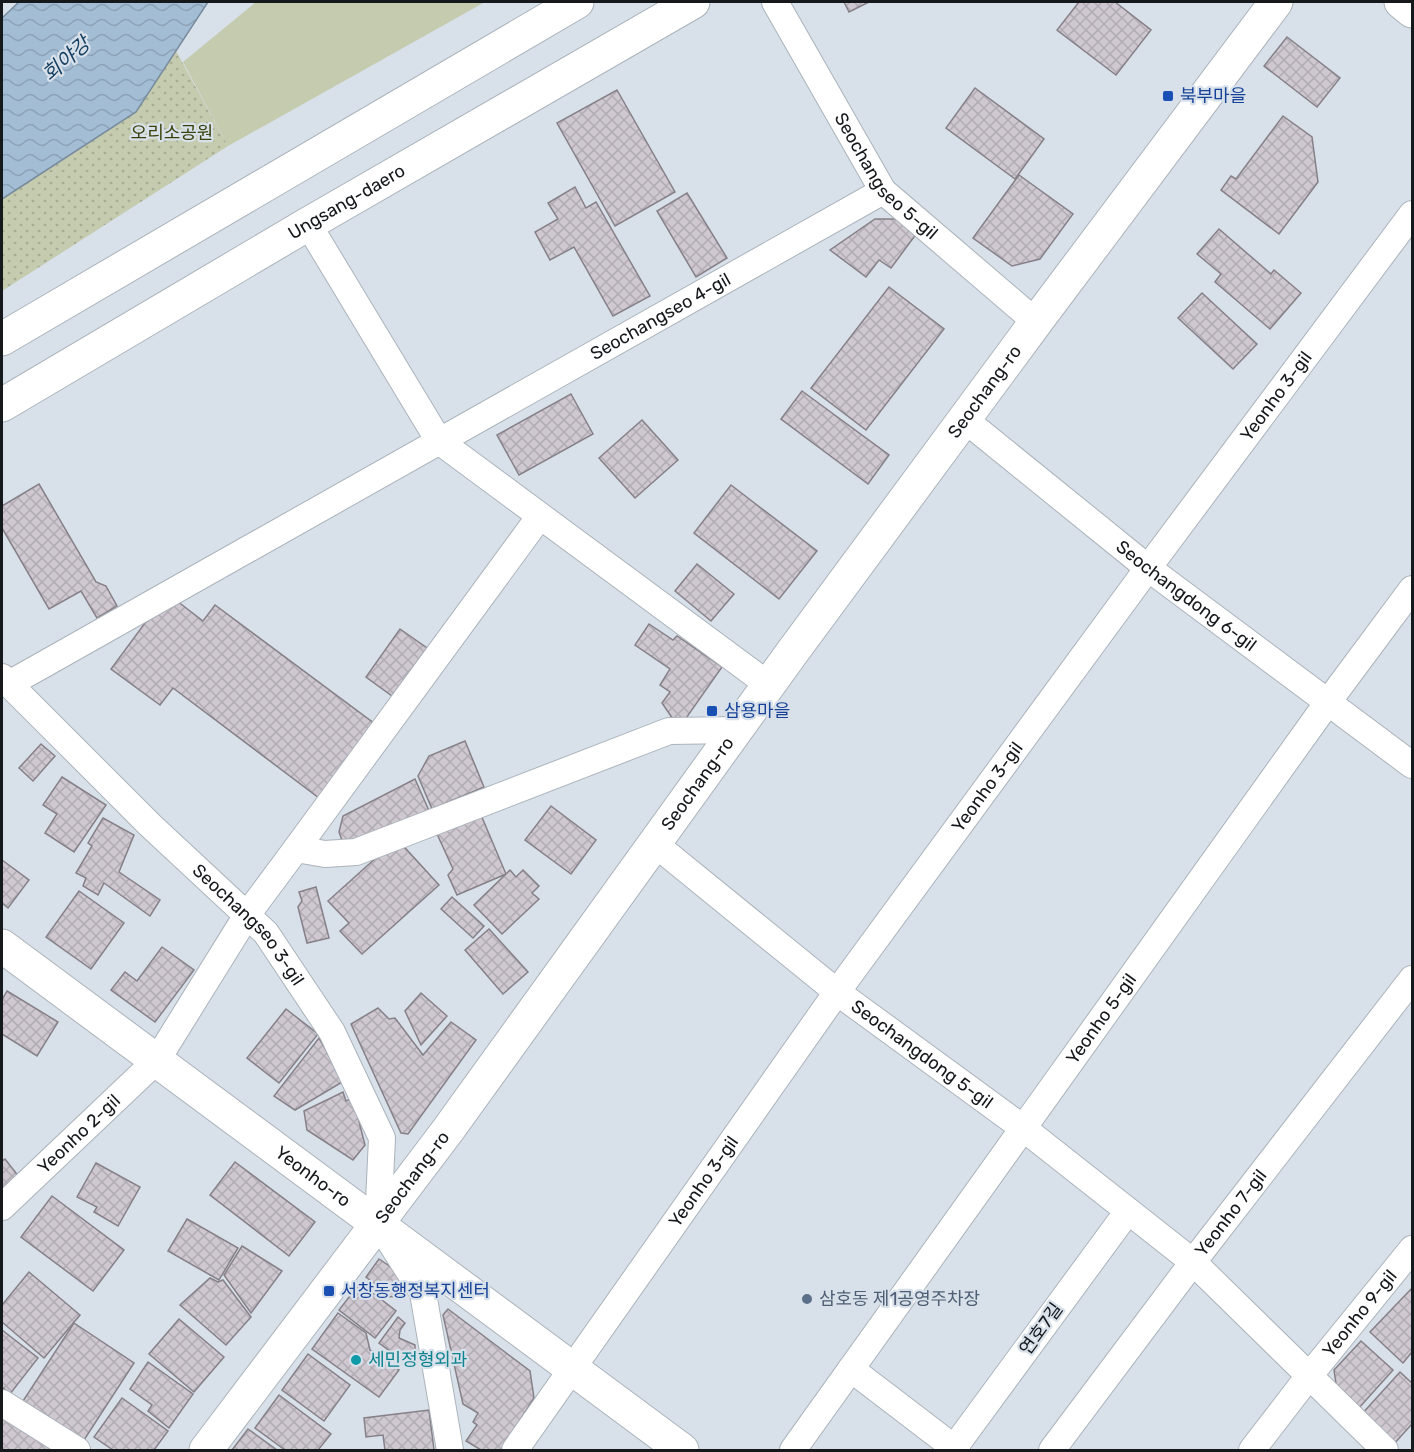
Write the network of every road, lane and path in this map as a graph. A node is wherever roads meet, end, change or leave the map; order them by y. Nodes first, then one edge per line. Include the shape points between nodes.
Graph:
1 (577, 2) edge
2 (693, 2) edge
3 (775, 2) edge
4 (1276, 2) edge
5 (1401, 2) edge
6 (1413, 11) edge
7 (883, 190) junction
8 (1413, 214) edge
9 (308, 224) junction
10 (1036, 322) junction
11 (2, 339) edge
12 (2, 405) edge
13 (964, 419) junction
14 (439, 441) junction
15 (540, 516) junction
16 (1148, 568) junction
17 (1413, 589) edge
18 (5, 680) edge
19 (769, 686) junction
20 (1328, 702) junction
21 (737, 730) junction
22 (1413, 765) edge
23 (655, 844) junction
24 (296, 849) junction
25 (247, 915) junction
26 (2, 946) edge
27 (1413, 979) edge
28 (837, 992) junction
29 (157, 1060) junction
30 (1023, 1128) junction
31 (2, 1207) edge
32 (1128, 1211) junction
33 (378, 1223) junction
34 (1412, 1252) edge
35 (1193, 1262) junction
36 (573, 1368) junction
37 (851, 1369) junction
38 (1309, 1376) junction
39 (2, 1403) edge
40 (955, 1449) edge
41 (77, 1450) edge
42 (206, 1450) edge
43 (450, 1450) edge
44 (515, 1450) edge
45 (682, 1450) edge
46 (793, 1450) edge
47 (1052, 1450) edge
48 (1252, 1450) edge
49 (1385, 1450) edge

1 - 11 street
2 - 9 street, Ungsang-daero
3 - 7 street, Seochangseo 5-gil
4 - 10 street, Seochang-ro
5 - 6 street
7 - 10 street, Seochangseo 5-gil
7 - 14 street, Seochangseo 4-gil
8 - 16 street, Yeonho 3-gil
9 - 12 street, Ungsang-daero
9 - 14 street
10 - 13 street, Seochang-ro
13 - 16 street, Seochangdong 6-gil
13 - 19 street, Seochang-ro
14 - 15 street
14 - 18 street, Seochangseo 3-gil
15 - 19 street
15 - 24 street, Yeonho 2-gil
16 - 20 street, Seochangdong 6-gil
16 - 28 street, Yeonho 3-gil
17 - 20 street, Yeonho 5-gil
18 - 25 street, Seochangseo 3-gil via 150,825
19 - 21 street, Seochang-ro
20 - 22 street, Seochangdong 6-gil
20 - 30 street, Yeonho 5-gil
21 - 23 street, Seochang-ro
21 - 24 street via 669,731 356,852 325,854
23 - 28 street, Seochangdong 5-gil
23 - 33 street, Seochang-ro
24 - 25 street, Yeonho 2-gil
25 - 29 street, Yeonho 2-gil
25 - 33 street, Seochangseo 3-gil via 266,933 332,1032 382,1138
26 - 29 street, Yeonho-ro
27 - 35 street, Yeonho 7-gil
28 - 30 street, Seochangdong 5-gil
28 - 36 street, Yeonho 3-gil
29 - 31 street, Yeonho 2-gil
29 - 33 street, Yeonho-ro
30 - 32 street, Seochangdong 5-gil
30 - 37 street, Yeonho 5-gil
32 - 35 street, Seochangdong 5-gil
32 - 40 street, 연호7길
33 - 36 street, Yeonho-ro
33 - 42 street, Seochang-ro
33 - 43 street via 423,1293
34 - 38 street, Yeonho 9-gil
35 - 38 street, Seochangdong 5-gil
35 - 47 street, Yeonho 7-gil
36 - 44 street, Yeonho 3-gil
36 - 45 street, Yeonho-ro
37 - 40 street, 연호7길
37 - 46 street, Yeonho 5-gil
38 - 48 street, Yeonho 9-gil
38 - 49 street, Seochangdong 5-gil
39 - 41 street

